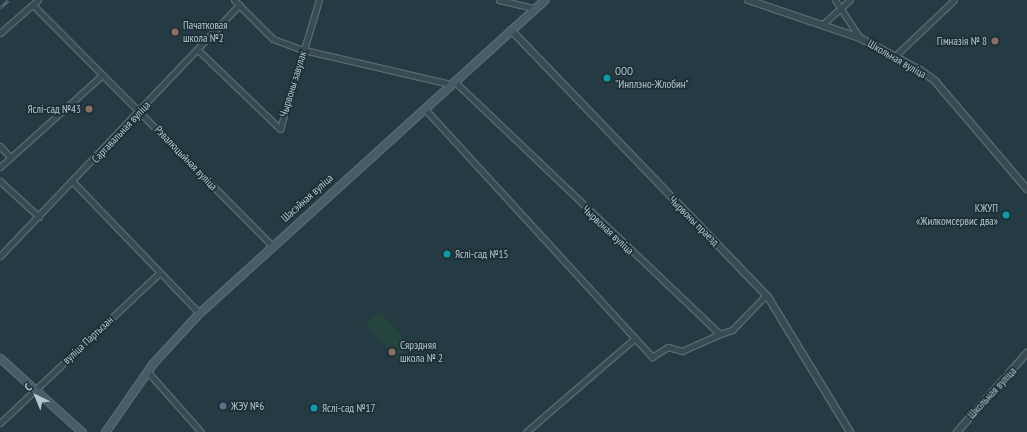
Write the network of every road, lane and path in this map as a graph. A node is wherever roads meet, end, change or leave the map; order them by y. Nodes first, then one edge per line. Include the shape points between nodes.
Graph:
1 (38, 0) edge
2 (234, 0) edge
3 (319, 0) edge
4 (499, 0) edge
5 (544, 0) edge
6 (748, 0) edge
7 (835, 0) edge
8 (850, 0) edge
9 (954, 0) edge
10 (32, 5) junction
11 (239, 6) junction
12 (535, 8) junction
13 (841, 8) junction
14 (823, 24) junction
15 (511, 30) junction
16 (0, 33) edge
17 (860, 38) junction
18 (198, 50) junction
19 (304, 50) junction
20 (895, 56) junction
21 (102, 75) junction
22 (452, 82) junction
23 (424, 108) junction
24 (140, 111) junction
25 (0, 146) edge
26 (10, 157) junction
27 (0, 167) edge
28 (0, 181) edge
29 (73, 182) junction
30 (1027, 189) edge
31 (39, 217) junction
32 (271, 245) junction
33 (0, 256) edge
34 (159, 273) junction
35 (766, 295) junction
36 (199, 313) junction
37 (720, 334) junction
38 (635, 338) junction
39 (1027, 353) edge
40 (0, 358) edge
41 (147, 371) junction
42 (35, 390) junction
43 (0, 424) edge
44 (82, 432) edge
45 (105, 432) edge
46 (201, 432) edge
47 (526, 432) edge
48 (850, 432) edge
49 (956, 432) edge

1 - 10 street
2 - 11 street
3 - 19 street, Чырвоны завулак
4 - 12 street
5 - 12 main road, Шасэйная вуліца
6 - 14 street, Школьная вуліца
7 - 13 street
8 - 13 street
9 - 20 street
10 - 16 street
10 - 21 street, Рэвалюцыйная вуліца
11 - 18 street, Сартавальная вуліца
11 - 19 street via 273,39
12 - 15 main road, Шасэйная вуліца
13 - 14 street
13 - 17 street
14 - 17 street, Школьная вуліца
15 - 22 main road, Шасэйная вуліца
15 - 35 street, Чырвоны праезд
17 - 20 street, Школьная вуліца
18 - 19 street, Чырвоны завулак via 280,129
18 - 24 street, Сартавальная вуліца
19 - 22 street
20 - 30 street, Школьная вуліца via 935,81
21 - 24 street, Рэвалюцыйная вуліца
21 - 26 street
22 - 23 main road, Шасэйная вуліца
22 - 37 street, Чырвоная вуліца
23 - 32 main road, Шасэйная вуліца
23 - 38 street
24 - 29 street, Сартавальная вуліца
24 - 32 street, Рэвалюцыйная вуліца
25 - 26 street
26 - 27 street
28 - 31 street
29 - 31 street, Сартавальная вуліца
29 - 34 street
31 - 33 street, Сартавальная вуліца
32 - 36 main road, Шасэйная вуліца
34 - 36 street
34 - 42 street, вуліца Партызан
35 - 37 street via 732,330
35 - 48 street, Чырвоны праезд
36 - 41 main road, Шасэйная вуліца
37 - 38 street via 682,351 668,347 652,357
38 - 47 street
39 - 49 street, Школьная вуліца
40 - 42 main road
41 - 45 main road, Шасэйная вуліца
41 - 46 street
42 - 43 street, вуліца Партызан
42 - 44 main road

